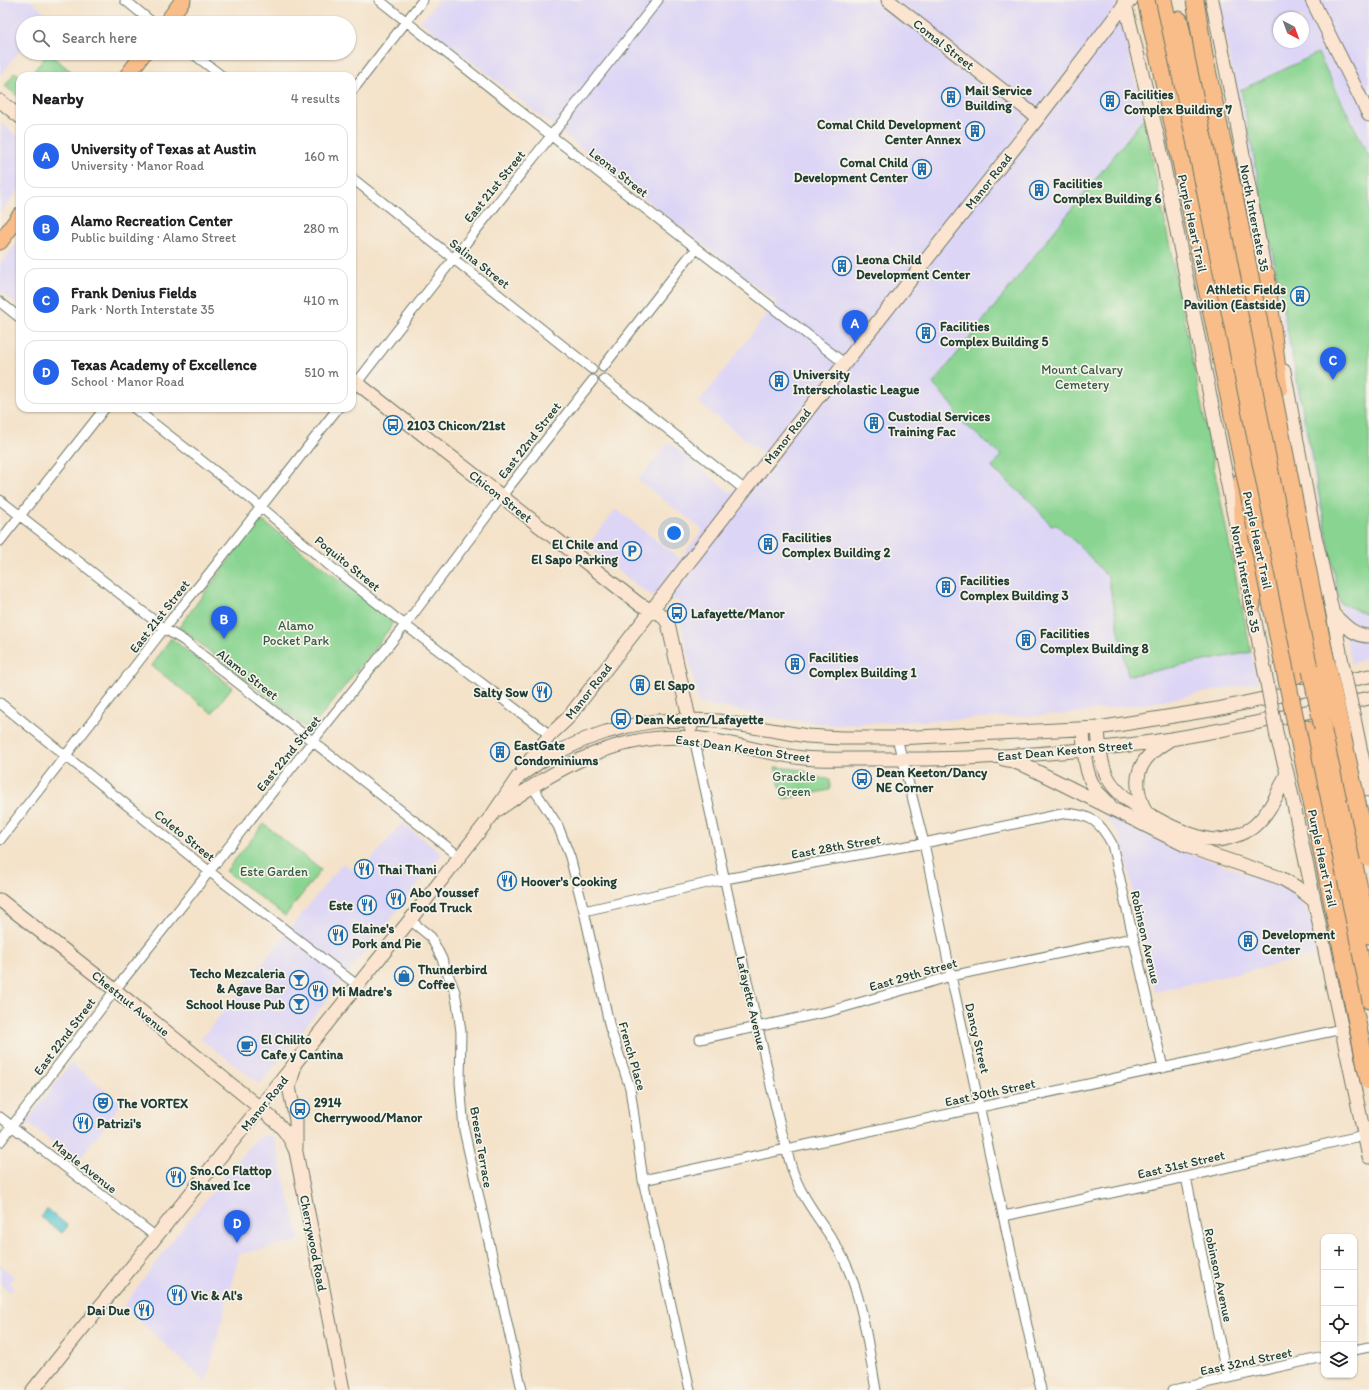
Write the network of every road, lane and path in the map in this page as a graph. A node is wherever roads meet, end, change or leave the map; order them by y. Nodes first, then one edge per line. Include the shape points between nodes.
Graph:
1 (125, 0) edge
2 (183, 0) edge
3 (379, 0) edge
4 (423, 0) edge
5 (658, 0) edge
6 (888, 0) edge
7 (1146, 0) edge
8 (1163, 0) edge
9 (1174, 0) edge
10 (1195, 0) edge
11 (1212, 0) edge
12 (1312, 0) edge
13 (1127, 1) edge
14 (144, 16) edge
15 (171, 16) edge
16 (406, 22) junction
17 (139, 60) edge
18 (201, 60) edge
19 (130, 72) edge
20 (217, 72) edge
21 (356, 86) edge
22 (0, 101) edge
23 (16, 114) edge
24 (1369, 115) edge
25 (1038, 118) junction
26 (551, 136) junction
27 (356, 181) edge
28 (16, 220) edge
29 (0, 242) edge
30 (697, 249) junction
31 (453, 259) junction
32 (1266, 274) junction
33 (0, 302) edge
34 (16, 315) edge
35 (844, 364) junction
36 (603, 368) junction
37 (592, 369) junction
38 (604, 379) junction
39 (594, 380) junction
40 (356, 381) edge
41 (1239, 382) junction
42 (356, 386) edge
43 (102, 412) edge
44 (139, 412) edge
45 (335, 412) edge
46 (744, 490) junction
47 (501, 497) junction
48 (0, 500) edge
49 (261, 507) junction
50 (20, 515) junction
51 (0, 541) edge
52 (1252, 605) junction
53 (652, 610) junction
54 (1333, 614) junction
55 (405, 625) junction
56 (165, 629) junction
57 (1369, 636) edge
58 (1306, 644) junction
59 (1303, 673) junction
60 (1369, 676) edge
61 (1369, 698) edge
62 (0, 703) edge
63 (690, 720) junction
64 (1098, 728) junction
65 (1315, 728) junction
66 (1083, 729) junction
67 (550, 734) junction
68 (694, 738) junction
69 (897, 738) junction
70 (1170, 739) junction
71 (314, 741) junction
72 (1100, 748) junction
73 (1084, 750) junction
74 (66, 756) junction
75 (981, 757) junction
76 (902, 759) junction
77 (1286, 773) junction
78 (518, 777) junction
79 (1368, 780) edge
80 (532, 786) junction
81 (1113, 809) junction
82 (1146, 812) junction
83 (493, 814) junction
84 (1092, 819) joint
85 (0, 840) edge
86 (1348, 840) junction
87 (924, 843) junction
88 (459, 856) junction
89 (1369, 858) edge
90 (210, 872) junction
91 (725, 879) junction
92 (1369, 897) edge
93 (0, 900) edge
94 (1313, 900) junction
95 (584, 911) junction
96 (410, 920) junction
97 (1369, 935) edge
98 (1133, 938) junction
99 (951, 976) junction
100 (357, 984) junction
101 (116, 990) junction
102 (1369, 1000) edge
103 (757, 1026) junction
104 (1342, 1029) junction
105 (700, 1039) dead end
106 (295, 1065) junction
107 (1163, 1068) junction
108 (1369, 1081) edge
109 (980, 1107) junction
110 (260, 1108) junction
111 (0, 1117) edge
112 (12, 1126) junction
113 (1364, 1135) junction
114 (0, 1142) edge
115 (787, 1150) junction
116 (296, 1152) junction
117 (1369, 1157) edge
118 (1186, 1177) junction
119 (644, 1180) junction
120 (1004, 1216) junction
121 (155, 1236) junction
122 (1369, 1347) edge
123 (1357, 1349) edge
124 (1321, 1358) edge
125 (1227, 1378) junction
126 (33, 1390) edge
127 (343, 1390) edge
128 (522, 1390) edge
129 (690, 1390) edge
130 (876, 1390) edge
131 (1041, 1390) edge
132 (1173, 1390) edge

1 - 14 street
2 - 15 main road
3 - 16 street, Leona Street
4 - 16 street
5 - 26 street, East 21st Street
6 - 25 main road, Comal Street
7 - 108 highway, Purple Heart Trail, bridge
8 - 41 highway, Purple Heart Trail
9 - 58 highway, Purple Heart Trail via 1245,335
10 - 89 highway, bridge via 1320,635
11 - 32 main road, North Interstate 35
12 - 24 main road
13 - 25 main road, Manor Road
13 - 52 main road, North Interstate 35 via 1159,142
16 - 21 street
16 - 26 street, Leona Street
17 - 19 main road
18 - 20 street
22 - 23 main road
25 - 35 main road, Manor Road
26 - 30 street, Leona Street
26 - 31 street, East 21st Street
27 - 31 street, Salina Street
28 - 29 main road
30 - 35 street, Leona Street
30 - 36 street
31 - 37 street, Salina Street
31 - 40 street, East 21st Street
32 - 54 main road, North Interstate 35 via 1313,528
32 - 58 highway
33 - 34 street
35 - 46 main road, Manor Road
36 - 37 street via 596,366
36 - 38 street via 606,372
37 - 39 street via 591,376
38 - 39 street
38 - 46 street
39 - 47 street, East 22nd Street
41 - 52 highway via 1242,508 1249,547
41 - 59 highway, Purple Heart Trail
42 - 47 main road, Chicon Street
43 - 50 street
44 - 49 street, Poquito Street
45 - 49 street, East 21st Street
46 - 53 main road, Manor Road
47 - 53 main road, Chicon Street via 640,604
47 - 55 street, East 22nd Street
48 - 50 street, Alamo Street
49 - 55 street, Poquito Street
49 - 56 street, East 21st Street
50 - 51 street
50 - 56 street, Alamo Street
52 - 77 main road, North Interstate 35, bridge
53 - 63 main road, Lafayette Avenue via 662,615 668,623
53 - 67 main road, Manor Road via 567,719
54 - 57 main road via 1351,631
54 - 79 main road, North Interstate 35, bridge
55 - 67 street, Poquito Street
55 - 71 street, East 22nd Street
56 - 71 street, Alamo Street via 183,640
56 - 74 street, East 21st Street
58 - 59 highway, Purple Heart Trail
59 - 65 highway, Purple Heart Trail, bridge
60 - 64 main road, East Dean Keeton Street via 1217,709
61 - 70 main road, East Dean Keeton Street
62 - 74 street, Coleto Street
63 - 68 main road, Lafayette Avenue
63 - 69 main road, East Dean Keeton Street via 807,736
63 - 78 main road, East Dean Keeton Street via 656,721 606,732 560,751
64 - 66 main road, East Dean Keeton Street
64 - 72 main road
65 - 86 highway, Purple Heart Trail via 1337,786
65 - 102 highway, Purple Heart Trail
66 - 69 main road, East Dean Keeton Street
66 - 73 main road
67 - 78 main road, Manor Road
68 - 76 main road, East Dean Keeton Street via 806,758
68 - 80 main road, East Dean Keeton Street via 659,737 613,746 570,764
68 - 91 street, Lafayette Avenue
69 - 76 street, Dancy Street
70 - 72 main road, East Dean Keeton Street
70 - 82 main road via 1148,755 1137,779 1139,800
71 - 88 street, Alamo Street
71 - 90 street, East 22nd Street
72 - 73 main road, East Dean Keeton Street
72 - 82 main road via 1108,778 1120,795
73 - 75 main road, East Dean Keeton Street
73 - 81 main road via 1092,782
74 - 85 street, East 21st Street
74 - 90 street, Coleto Street
75 - 76 main road, East Dean Keeton Street
75 - 81 main road via 1012,760
76 - 87 street, Dancy Street
77 - 82 main road via 1270,809 1252,828 1230,838 1216,840 1190,835
77 - 94 main road, North Interstate 35
78 - 83 main road, East Dean Keeton Street
80 - 83 main road, East Dean Keeton Street
80 - 95 street, French Place via 558,826 570,856
81 - 94 main road via 1189,847 1281,878
83 - 88 main road, Manor Road
84 - 87 street, East 28th Street via 1081,814 1066,813
84 - 98 street, Robinson Avenue via 1104,828 1112,844
86 - 92 highway
86 - 97 highway, Purple Heart Trail
87 - 91 street, East 28th Street
87 - 99 street, Dancy Street
88 - 96 main road, Manor Road
90 - 100 street, Coleto Street
90 - 101 street, East 22nd Street
91 - 95 street, East 28th Street
91 - 103 street, Lafayette Avenue
93 - 101 main road, Chestnut Avenue
94 - 104 main road, North Interstate 35
95 - 119 street, French Place via 610,1028 630,1088
96 - 100 main road, Manor Road
96 - 128 street, Breeze Terrace via 430,937 455,992 461,1032 460,1082 464,1130
98 - 99 street, East 29th Street
98 - 107 street, Robinson Avenue
99 - 103 street, East 29th Street via 832,1011
99 - 109 street, Dancy Street
100 - 106 main road, Manor Road
101 - 110 main road, Chestnut Avenue
101 - 112 street, East 22nd Street
103 - 105 street, East 29th Street
103 - 115 street, Lafayette Avenue
104 - 107 street, East 30th Street
104 - 113 main road, North Interstate 35
106 - 110 main road, Manor Road
106 - 116 main road via 289,1087 296,1120
107 - 109 street, East 30th Street
109 - 115 street, East 30th Street
109 - 120 street, Dancy Street
110 - 116 main road, Cherrywood Road via 282,1128
110 - 121 main road, Manor Road
111 - 112 street, Maple Avenue
112 - 114 street, East 22nd Street
112 - 121 street, Maple Avenue
113 - 117 main road, North Interstate 35
113 - 118 street, East 31st Street
115 - 119 street, East 30th Street
115 - 130 street, Lafayette Avenue via 801,1192 843,1258 852,1280
116 - 127 main road, Cherrywood Road
118 - 120 street, East 31st Street
118 - 125 street, Robinson Avenue
119 - 129 street, French Place
120 - 131 street, Dancy Street
121 - 126 main road, Manor Road
122 - 123 street
124 - 125 street, East 32nd Street
125 - 132 street, East 32nd Street

